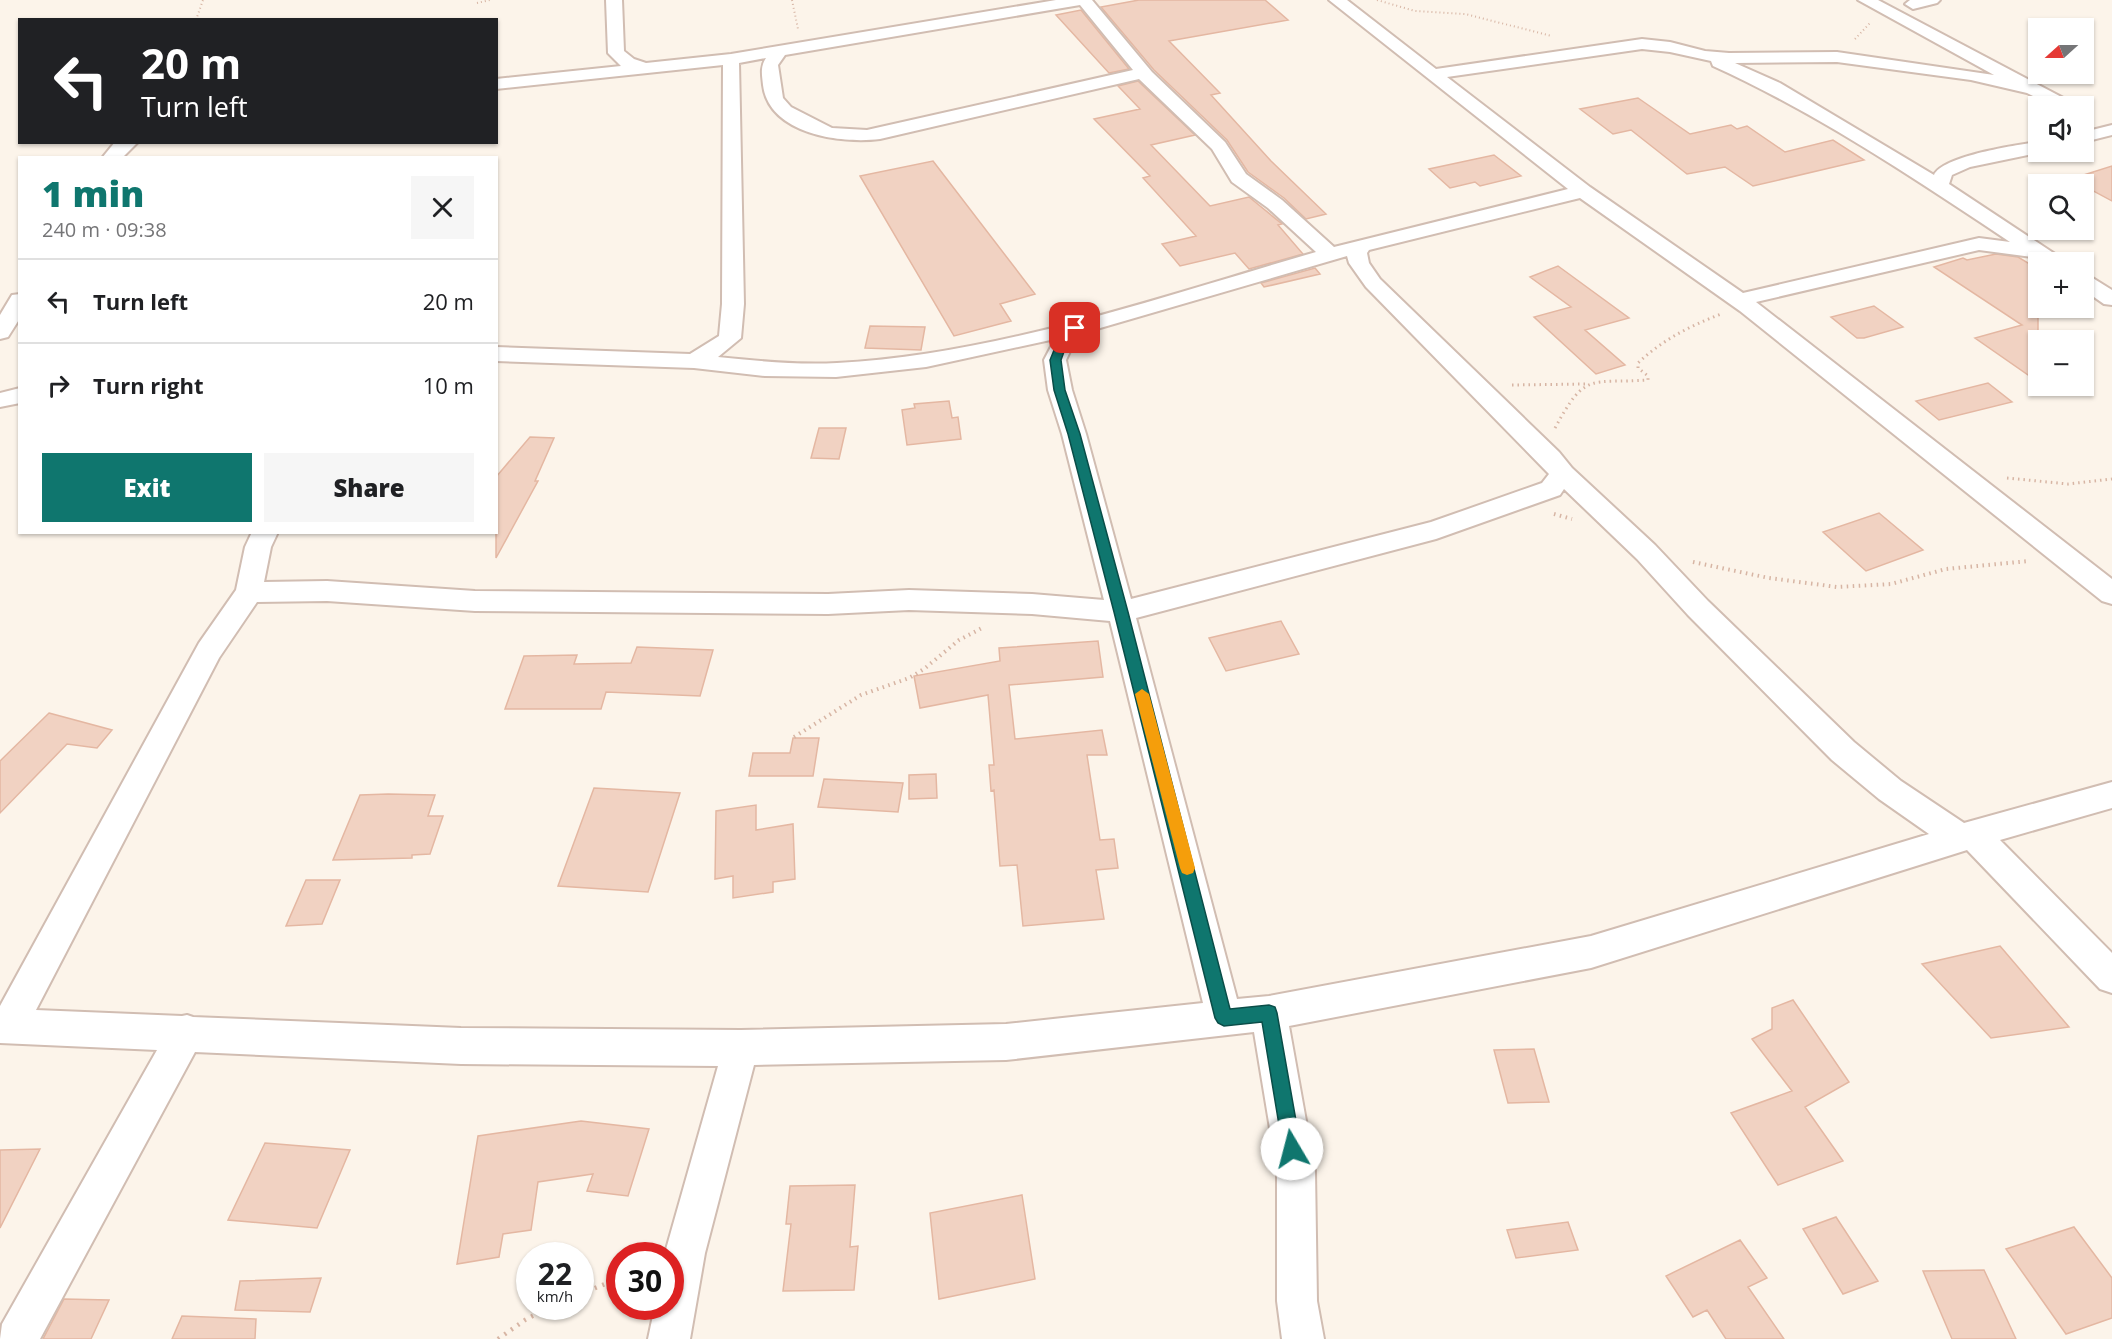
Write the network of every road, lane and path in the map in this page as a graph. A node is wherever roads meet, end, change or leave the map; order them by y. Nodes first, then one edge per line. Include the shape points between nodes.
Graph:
1 (203, 0) edge
2 (490, 0) edge
3 (614, 0) edge
4 (792, 0) edge
5 (1084, 0) edge
6 (1337, 0) edge
7 (1377, 0) edge
8 (1866, 0) edge
9 (1932, 0) edge
10 (477, 3) dead end
11 (1913, 4) dead end
12 (1885, 9) junction
13 (197, 18) edge
14 (803, 48) junction
15 (779, 51) junction
16 (1593, 51) junction
17 (1705, 56) junction
18 (1816, 56) junction
19 (731, 59) junction
20 (642, 67) junction
21 (1143, 73) junction
22 (1435, 74) junction
23 (498, 84) edge
24 (2033, 89) junction
25 (2046, 96) edge
26 (126, 144) edge
27 (2028, 149) edge
28 (113, 156) edge
29 (1939, 186) junction
30 (1583, 191) junction
31 (1361, 246) junction
32 (2036, 251) joint
33 (1331, 255) junction
34 (2094, 287) edge
35 (2112, 299) edge
36 (18, 303) edge
37 (1743, 303) junction
38 (1075, 328) junction
39 (0, 332) edge
40 (730, 338) junction
41 (498, 354) edge
42 (694, 361) junction
43 (751, 367) junction
44 (1587, 384) junction
45 (1510, 385) dead end
46 (1555, 474) junction
47 (2000, 476) dead end
48 (2112, 478) edge
49 (264, 534) edge
50 (1646, 552) junction
51 (2076, 567) junction
52 (249, 592) junction
53 (2112, 594) edge
54 (1121, 612) junction
55 (984, 627) dead end
56 (794, 737) dead end
57 (2112, 795) edge
58 (1967, 836) junction
59 (2112, 977) edge
60 (1269, 1013) junction
61 (1224, 1018) junction
62 (4, 1026) edge
63 (187, 1032) junction
64 (741, 1048) junction
65 (525, 1320) edge
66 (18, 1339) edge
67 (498, 1339) edge
68 (669, 1339) edge
69 (1303, 1339) edge

1 - 13 path
2 - 10 path
3 - 20 street via 616,53 628,63
4 - 14 path
5 - 14 street
5 - 21 street
6 - 22 street
7 - 16 path via 1414,11 1465,14 1510,24
8 - 12 street
9 - 11 street
12 - 18 path via 1851,42
12 - 24 street
14 - 15 street
15 - 19 street
15 - 21 street via 770,65 776,103 809,125 844,138 880,134
16 - 17 street via 1642,44
16 - 22 street
17 - 18 street
17 - 29 street via 1774,87
18 - 24 street via 1971,75
19 - 20 street
19 - 40 street
20 - 23 street
21 - 33 street via 1219,146 1239,178 1275,204
22 - 30 street
24 - 25 street
26 - 28 street
27 - 29 street via 1964,163 1944,172
29 - 32 street
30 - 31 street
30 - 37 street
31 - 33 street
31 - 46 street via 1359,262 1373,283
32 - 37 street via 1979,244
33 - 38 street
34 - 35 street
36 - 39 street
37 - 44 path via 1666,339 1638,363 1647,380
37 - 51 street
38 - 43 street via 937,359 839,370
38 - 54 street via 1055,360
40 - 42 street
40 - 43 street
41 - 42 street
42 - 43 street
44 - 45 path
44 - 46 path via 1578,390 1552,434
46 - 50 street via 1586,496
46 - 54 street via 1436,530
47 - 48 path via 2068,484
49 - 52 street
50 - 51 path via 1769,578 1837,587 1891,584 1946,569 1995,563 2030,561
50 - 58 street via 1843,751 1890,790
51 - 53 street
52 - 54 street via 327,591 475,602 828,604 909,600
52 - 62 street via 209,651
54 - 61 street
55 - 56 path via 959,640 909,678 861,695
57 - 58 street
58 - 59 street
58 - 60 street via 1591,951
60 - 61 street
60 - 69 street via 1296,1171 1297,1301
61 - 64 street via 1006,1042
62 - 63 street
63 - 64 street via 461,1046
63 - 66 street
64 - 68 street via 685,1253
65 - 67 path

